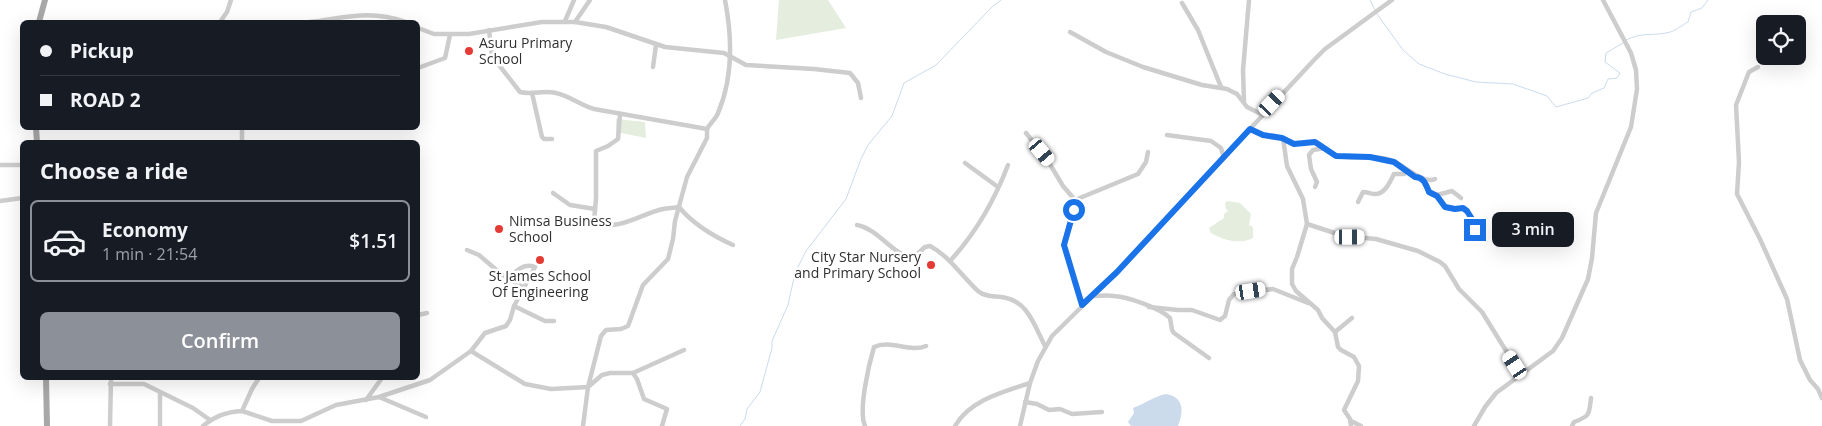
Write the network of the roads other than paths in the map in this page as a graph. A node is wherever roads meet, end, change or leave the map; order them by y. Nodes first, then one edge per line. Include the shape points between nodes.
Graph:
1 (45, 0) edge
2 (231, 0) edge
3 (574, 0) edge
4 (590, 0) edge
5 (725, 0) edge
6 (1249, 0) edge
7 (1392, 0) edge
8 (1603, 0) edge
9 (1182, 3) dead end
10 (40, 20) edge
11 (221, 20) edge
12 (323, 20) edge
13 (399, 20) edge
14 (565, 21) junction
15 (575, 22) junction
16 (420, 29) edge
17 (489, 30) junction
18 (1070, 32) dead end
19 (450, 35) junction
20 (656, 45) junction
21 (729, 55) junction
22 (420, 67) edge
23 (653, 67) dead end
24 (1758, 67) dead end
25 (1221, 88) junction
26 (532, 93) junction
27 (861, 98) dead end
28 (1244, 104) junction
29 (620, 114) junction
30 (1262, 115) junction
31 (707, 128) junction
32 (1250, 129) junction
33 (1026, 133) dead end
34 (1167, 135) dead end
35 (1282, 138) junction
36 (552, 139) dead end
37 (1325, 148) junction
38 (1148, 152) dead end
39 (1224, 158) junction
40 (965, 163) dead end
41 (0, 165) edge
42 (20, 165) edge
43 (1008, 165) dead end
44 (1405, 174) junction
45 (1435, 179) dead end
46 (998, 187) junction
47 (1315, 187) dead end
48 (553, 193) dead end
49 (1437, 196) junction
50 (20, 198) edge
51 (1461, 198) dead end
52 (1075, 200) junction
53 (0, 201) edge
54 (1358, 202) dead end
55 (679, 207) junction
56 (595, 209) junction
57 (1307, 224) junction
58 (858, 226) dead end
59 (1477, 229) dead end
60 (1541, 236) dead end
61 (1516, 243) dead end
62 (733, 245) dead end
63 (468, 250) dead end
64 (950, 261) junction
65 (510, 277) junction
66 (524, 288) junction
67 (1094, 296) junction
68 (1082, 305) junction
69 (514, 306) junction
70 (1149, 307) junction
71 (1316, 307) junction
72 (427, 313) dead end
73 (420, 315) edge
74 (1352, 318) dead end
75 (554, 321) dead end
76 (1335, 332) junction
77 (926, 346) dead end
78 (1045, 346) junction
79 (684, 350) dead end
80 (471, 351) junction
81 (1209, 358) dead end
82 (633, 374) junction
83 (1521, 375) junction
84 (46, 380) edge
85 (110, 380) edge
86 (139, 380) edge
87 (258, 380) edge
88 (381, 380) edge
89 (1030, 382) junction
90 (110, 384) junction
91 (139, 384) junction
92 (588, 387) junction
93 (160, 393) junction
94 (379, 397) junction
95 (1591, 398) dead end
96 (1822, 398) edge
97 (366, 400) junction
98 (1026, 402) junction
99 (242, 411) junction
100 (1102, 412) dead end
101 (426, 417) dead end
102 (210, 420) junction
103 (301, 421) junction
104 (1351, 424) edge
105 (47, 426) edge
106 (110, 426) edge
107 (160, 426) edge
108 (203, 426) edge
109 (304, 426) edge
110 (583, 426) edge
111 (662, 426) edge
112 (864, 426) edge
113 (954, 426) edge
114 (1020, 426) edge
115 (1360, 426) edge
116 (1474, 426) edge
117 (1572, 426) edge

1 - 10 main road
2 - 11 street
3 - 14 street
4 - 15 street
5 - 21 street
6 - 28 street
7 - 30 street via 1325,49
8 - 83 street via 1627,44 1636,70 1633,120 1596,214 1588,280 1553,351
9 - 25 street via 1201,36
12 - 13 street via 367,14
14 - 15 street
14 - 17 street
15 - 20 street via 606,28
16 - 19 street
17 - 19 street
17 - 26 street via 494,59 520,92
18 - 25 street via 1142,67
19 - 22 street via 445,58
20 - 21 street
20 - 23 street
21 - 27 street via 746,65 850,73 858,83
21 - 31 street via 727,88 717,116
24 - 96 street via 1749,72 1736,105 1737,194 1786,299 1800,360
25 - 28 street via 1237,94
26 - 29 street via 554,92 587,107
26 - 36 street via 542,137
28 - 30 street
29 - 31 street
29 - 56 street via 618,139 596,151
30 - 32 street
31 - 55 street via 707,138 687,176
32 - 35 street
32 - 39 street
33 - 52 street
34 - 39 street via 1211,140 1221,148
35 - 37 street via 1294,144 1315,142
35 - 57 street via 1287,166 1303,199
37 - 44 street via 1341,157 1370,157 1394,162
37 - 47 street via 1313,150 1309,155 1317,180
38 - 52 street via 1138,174
39 - 67 street
40 - 46 street
41 - 42 street
43 - 46 street
44 - 45 street via 1430,181
44 - 49 street via 1423,180 1429,192
44 - 54 street via 1394,174 1380,193 1363,192
46 - 64 street via 981,220
48 - 56 street via 570,205
49 - 51 street via 1452,191
49 - 59 street via 1445,207 1467,211
50 - 53 street
52 - 68 street via 1064,245
55 - 56 street via 612,225 594,222
55 - 62 street via 695,223
55 - 92 street via 668,259 643,285 628,326 606,330 601,336
57 - 71 street via 1291,279 1294,287
57 - 83 street via 1344,236 1376,238 1418,251 1440,262 1459,290 1482,312
58 - 64 street via 878,235 906,256 914,257 930,246
60 - 61 street via 1546,235 1544,242
63 - 65 street
64 - 78 street via 980,293 1008,298 1022,305
65 - 66 street
65 - 66 street via 522,267 535,267
66 - 69 street
67 - 68 street
67 - 70 street via 1115,296
68 - 78 street
69 - 75 street via 545,321
69 - 80 street via 506,326 486,333
70 - 71 street via 1192,310 1220,320 1225,316 1234,294 1268,289
70 - 81 street via 1168,316 1174,333
71 - 76 street
72 - 73 street
74 - 76 street
76 - 104 street via 1338,347 1354,357 1359,366 1358,381 1344,410
77 - 112 street via 918,349 874,347 863,404
78 - 89 street
79 - 82 street
80 - 92 street via 525,384 551,388
80 - 94 street via 430,380
82 - 92 street via 610,373
82 - 111 street via 644,399 667,409
83 - 116 street via 1496,393
84 - 105 main road
85 - 90 street
86 - 91 street
87 - 99 street
88 - 97 street
89 - 98 street
89 - 113 street via 982,400
90 - 91 street
90 - 106 street
91 - 93 street
92 - 110 street
93 - 102 street
93 - 107 street
94 - 97 street
94 - 101 street
95 - 117 street via 1588,415
97 - 103 street via 336,405
98 - 100 street via 1072,414
98 - 114 street
99 - 102 street
99 - 103 street via 272,421
102 - 108 street
103 - 109 street
104 - 115 street

